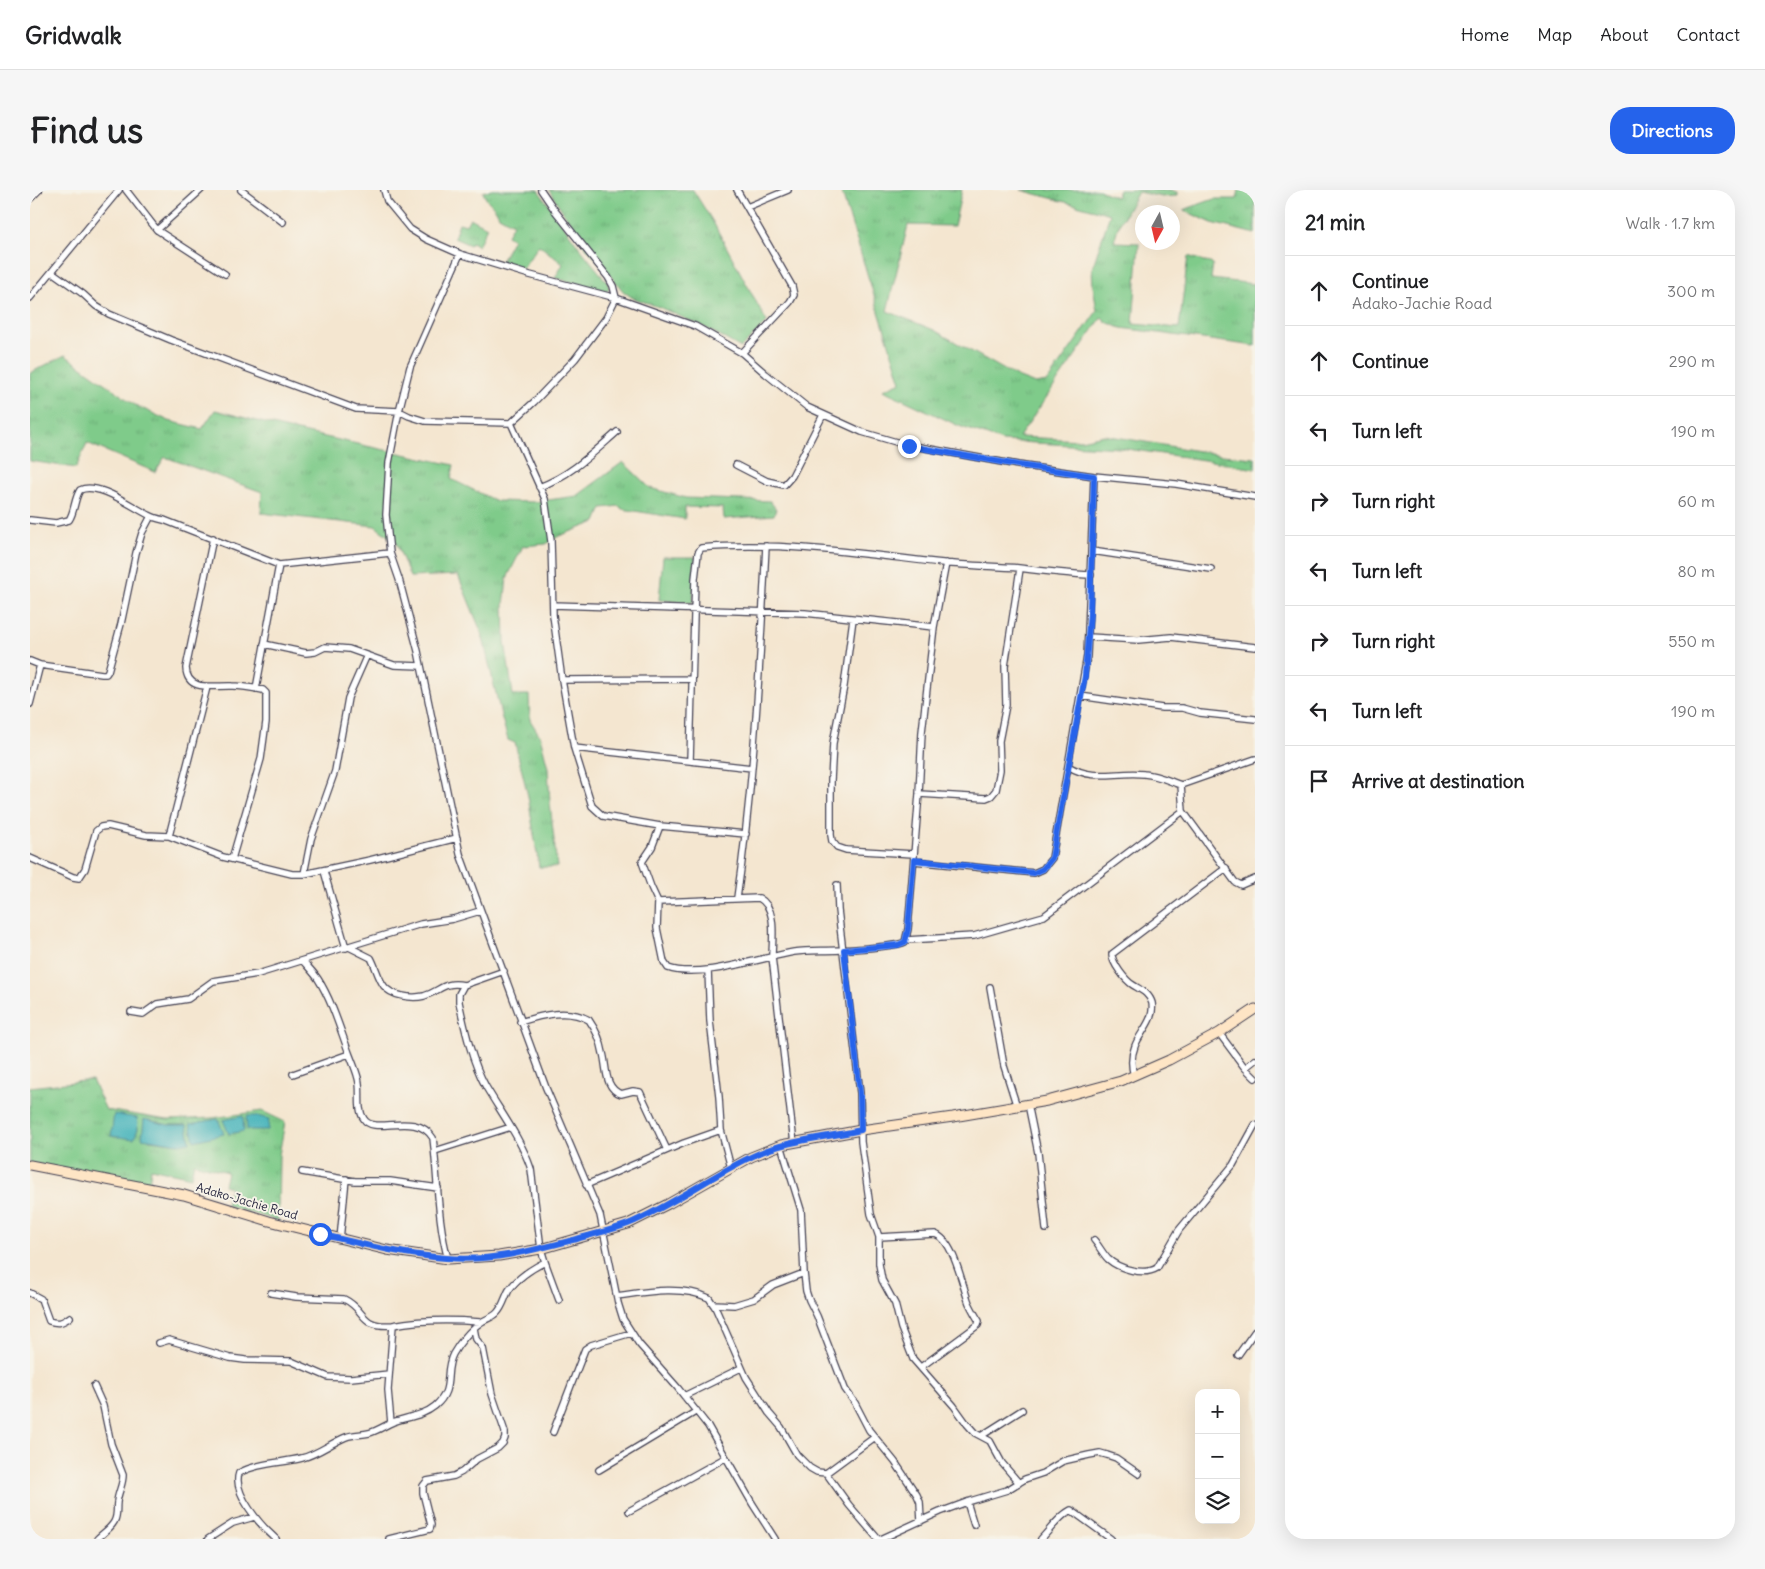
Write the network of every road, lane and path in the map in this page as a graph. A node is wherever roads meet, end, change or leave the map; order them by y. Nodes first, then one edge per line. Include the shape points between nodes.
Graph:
1 (39, 190) edge
2 (119, 190) edge
3 (126, 190) edge
4 (201, 190) edge
5 (241, 190) edge
6 (384, 190) edge
7 (541, 190) edge
8 (737, 190) edge
9 (788, 190) edge
10 (31, 198) edge
11 (747, 207) junction
12 (283, 222) dead end
13 (157, 230) junction
14 (460, 254) junction
15 (52, 272) junction
16 (225, 274) dead end
17 (30, 298) edge
18 (616, 298) junction
19 (742, 353) junction
20 (400, 411) junction
21 (823, 415) junction
22 (511, 423) junction
23 (617, 432) dead end
24 (736, 465) dead end
25 (1094, 476) junction
26 (539, 487) junction
27 (1255, 497) edge
28 (151, 516) junction
29 (30, 520) edge
30 (213, 538) junction
31 (766, 546) junction
32 (1092, 551) junction
33 (390, 553) junction
34 (946, 563) junction
35 (279, 565) junction
36 (1020, 569) junction
37 (1212, 569) dead end
38 (1091, 575) junction
39 (553, 604) junction
40 (695, 610) junction
41 (762, 611) junction
42 (854, 619) junction
43 (934, 627) junction
44 (1088, 637) junction
45 (264, 644) junction
46 (1255, 647) edge
47 (367, 655) junction
48 (30, 661) edge
49 (40, 664) junction
50 (421, 666) junction
51 (692, 679) junction
52 (562, 680) junction
53 (207, 687) junction
54 (256, 689) junction
55 (1080, 696) junction
56 (30, 704) edge
57 (1255, 719) edge
58 (574, 748) junction
59 (1255, 759) edge
60 (690, 761) junction
61 (1068, 766) junction
62 (752, 768) junction
63 (1181, 784) junction
64 (919, 794) junction
65 (1183, 811) junction
66 (660, 826) junction
67 (746, 834) junction
68 (169, 836) junction
69 (457, 838) junction
70 (914, 857) junction
71 (30, 858) edge
72 (232, 859) junction
73 (1226, 868) junction
74 (324, 871) junction
75 (304, 874) junction
76 (1255, 879) edge
77 (837, 885) dead end
78 (737, 898) junction
79 (658, 902) junction
80 (480, 911) junction
81 (906, 940) junction
82 (348, 948) junction
83 (844, 950) junction
84 (772, 957) junction
85 (303, 961) junction
86 (708, 970) junction
87 (504, 971) junction
88 (464, 985) junction
89 (990, 987) dead end
90 (1255, 1009) edge
91 (131, 1012) dead end
92 (520, 1022) junction
93 (1219, 1033) junction
94 (349, 1054) junction
95 (1255, 1060) edge
96 (1245, 1068) junction
97 (293, 1074) dead end
98 (1134, 1076) junction
99 (1255, 1078) edge
100 (1028, 1104) junction
101 (1017, 1107) junction
102 (1255, 1125) edge
103 (511, 1127) junction
104 (721, 1130) junction
105 (861, 1130) junction
106 (794, 1143) junction
107 (781, 1145) junction
108 (667, 1150) junction
109 (434, 1151) junction
110 (30, 1165) edge
111 (731, 1168) junction
112 (302, 1172) dead end
113 (346, 1180) junction
114 (586, 1185) junction
115 (438, 1188) junction
116 (1046, 1228) dead end
117 (604, 1232) junction
118 (879, 1237) junction
119 (340, 1239) junction
120 (1094, 1240) dead end
121 (541, 1249) junction
122 (448, 1259) junction
123 (544, 1262) junction
124 (804, 1273) junction
125 (30, 1293) edge
126 (271, 1293) dead end
127 (617, 1296) junction
128 (559, 1300) dead end
129 (714, 1304) junction
130 (70, 1317) dead end
131 (480, 1322) junction
132 (393, 1325) junction
133 (474, 1328) junction
134 (1255, 1331) edge
135 (631, 1332) junction
136 (159, 1343) dead end
137 (1238, 1355) dead end
138 (921, 1367) junction
139 (741, 1368) junction
140 (388, 1374) junction
141 (94, 1386) dead end
142 (684, 1396) junction
143 (1022, 1410) dead end
144 (697, 1411) junction
145 (391, 1423) junction
146 (554, 1432) dead end
147 (981, 1436) junction
148 (874, 1438) junction
149 (725, 1458) junction
150 (599, 1470) dead end
151 (826, 1473) junction
152 (1139, 1474) dead end
153 (1019, 1482) junction
154 (967, 1502) junction
155 (629, 1511) dead end
156 (254, 1517) junction
157 (921, 1521) junction
158 (974, 1525) dead end
159 (268, 1536) edge
160 (100, 1538) edge
161 (208, 1539) edge
162 (276, 1539) edge
163 (388, 1539) edge
164 (775, 1539) edge
165 (880, 1539) edge
166 (1041, 1539) edge
167 (1111, 1539) edge

1 - 10 street
2 - 15 street
3 - 13 street
4 - 13 street
5 - 12 street
6 - 14 street via 387,201 410,229
7 - 18 street via 608,277
8 - 11 street
9 - 11 street
11 - 19 street via 794,295
13 - 16 street
14 - 18 street
14 - 20 street via 410,367
15 - 17 street
15 - 20 street via 109,314 171,340 356,410
18 - 19 street via 695,326
18 - 22 street via 606,318 575,359
19 - 21 street via 807,407
20 - 22 street via 424,421
20 - 33 street via 389,472 386,515
21 - 24 street via 792,476 784,485 767,481
21 - 25 street via 862,432 902,444
22 - 26 street
23 - 26 street via 576,468
25 - 27 street via 1176,484
25 - 32 street
26 - 39 street via 551,541
28 - 29 street via 114,496 86,488 77,494 69,520 56,523
28 - 30 street
28 - 49 street via 136,553 108,672 102,674
30 - 35 street
30 - 53 street via 186,668 191,681
31 - 34 street
31 - 40 street via 701,548 698,553
31 - 41 street
32 - 37 street
32 - 38 street
33 - 35 street
33 - 50 street
34 - 36 street
34 - 43 street
35 - 45 street
36 - 38 street
36 - 64 street via 1005,666 1006,705 996,790 986,798
38 - 44 street
39 - 40 street
39 - 52 street
40 - 41 street
40 - 51 street
41 - 42 street
41 - 62 street
42 - 43 street
42 - 70 street via 833,743 832,841 846,850
43 - 64 street via 922,732
44 - 46 street via 1138,640 1170,637
44 - 55 street
45 - 47 street via 306,653 334,647
45 - 54 street
47 - 50 street via 394,665
47 - 75 street via 348,698 335,770 311,839
48 - 49 street
49 - 56 street
50 - 69 street
51 - 52 street
51 - 60 street
52 - 58 street
53 - 54 street
53 - 68 street
54 - 72 street via 266,693 262,759
55 - 57 street
55 - 61 street
58 - 60 street
58 - 66 street via 592,806 597,812 603,816
59 - 63 street
60 - 62 street
61 - 63 street via 1077,772 1097,776 1142,774
61 - 70 street via 1052,858 1040,871 1034,873
62 - 67 street
63 - 65 street
64 - 70 street
65 - 73 street
65 - 81 street via 1044,916 974,936
66 - 67 street
66 - 79 street via 642,862
67 - 78 street
68 - 71 street via 101,826 96,831 85,869 79,878
68 - 72 street
69 - 74 street
69 - 80 street
70 - 81 street
72 - 75 street
73 - 76 street via 1239,885
73 - 98 street via 1111,955 1129,981 1146,993 1152,1004 1146,1027 1134,1047
74 - 75 street
74 - 82 street
77 - 83 street
78 - 79 street
78 - 84 street via 765,901 773,926
79 - 86 street via 658,928 668,968
80 - 82 street via 421,924
80 - 87 street
81 - 83 street via 898,945
82 - 85 street
82 - 88 street via 371,958 381,983 390,992 422,997 445,985
83 - 84 street
83 - 105 street
84 - 86 street
84 - 106 street
85 - 91 street via 258,974 213,981 188,999 157,1004 143,1014
85 - 94 street via 318,979
86 - 104 street
87 - 88 street
87 - 92 street
88 - 103 street via 458,994 459,1002 473,1055 486,1086
89 - 101 street via 1004,1066
90 - 93 street, Adako-Jachie Road
92 - 108 street via 548,1014 580,1016 589,1020 603,1051 612,1088 621,1094 633,1090 640,1092
92 - 114 street
93 - 96 street
93 - 98 street, Adako-Jachie Road
94 - 97 street
94 - 109 street via 358,1078 364,1121 376,1125 420,1126 427,1129
95 - 96 street
96 - 99 street
98 - 100 street, Adako-Jachie Road via 1054,1100
100 - 101 street, Adako-Jachie Road
100 - 116 street via 1038,1153
101 - 105 street, Adako-Jachie Road
102 - 120 street via 1233,1165 1179,1230 1157,1268 1147,1271 1115,1264
103 - 109 street
103 - 121 street via 531,1169
104 - 108 street
104 - 111 street
105 - 106 street, Adako-Jachie Road
105 - 118 street via 871,1214
106 - 107 street, Adako-Jachie Road
107 - 111 street, Adako-Jachie Road
107 - 124 street via 801,1210
108 - 114 street
109 - 115 street
110 - 119 street, Adako-Jachie Road via 184,1195
111 - 117 street, Adako-Jachie Road via 646,1215
112 - 113 street
113 - 115 street via 390,1181
113 - 119 street
114 - 117 street
115 - 122 street
117 - 121 street, Adako-Jachie Road
117 - 127 street
118 - 138 street via 882,1280 895,1304 913,1359
118 - 138 street via 941,1236 951,1250 978,1321 978,1325
119 - 122 street, Adako-Jachie Road
121 - 122 street, Adako-Jachie Road
121 - 123 street
123 - 128 street
123 - 131 street via 515,1282 499,1311
124 - 129 street via 773,1285 754,1299
124 - 148 street via 809,1300 840,1377
125 - 130 street via 41,1299 49,1321 57,1324
126 - 132 street via 344,1299 369,1323
127 - 129 street via 670,1290 707,1296
127 - 135 street via 623,1319
129 - 139 street
131 - 132 street
131 - 133 street
132 - 140 street
133 - 145 street via 452,1356 449,1384 442,1399 427,1411
133 - 163 street via 476,1339 484,1348 494,1400 505,1432 503,1443 454,1476 427,1481 423,1493 430,1529
134 - 137 street
135 - 142 street
135 - 146 street via 591,1344 585,1349
136 - 140 street via 169,1340 230,1358 291,1362 328,1377
138 - 147 street via 967,1424
139 - 142 street
139 - 151 street via 797,1455 810,1468
140 - 145 street
141 - 160 street via 123,1475 115,1521
142 - 144 street
143 - 147 street
144 - 149 street
144 - 150 street
145 - 156 street via 375,1432 347,1436 317,1453 247,1468 239,1473 237,1479
147 - 153 street via 990,1441 1002,1463
148 - 151 street
148 - 157 street via 917,1495
149 - 155 street
149 - 164 street
151 - 165 street
152 - 153 street via 1116,1458 1100,1454 1063,1461
153 - 154 street via 1000,1492
154 - 157 street
154 - 158 street
156 - 159 street
156 - 161 street via 233,1523
157 - 165 street
159 - 162 street
166 - 167 street via 1069,1510

